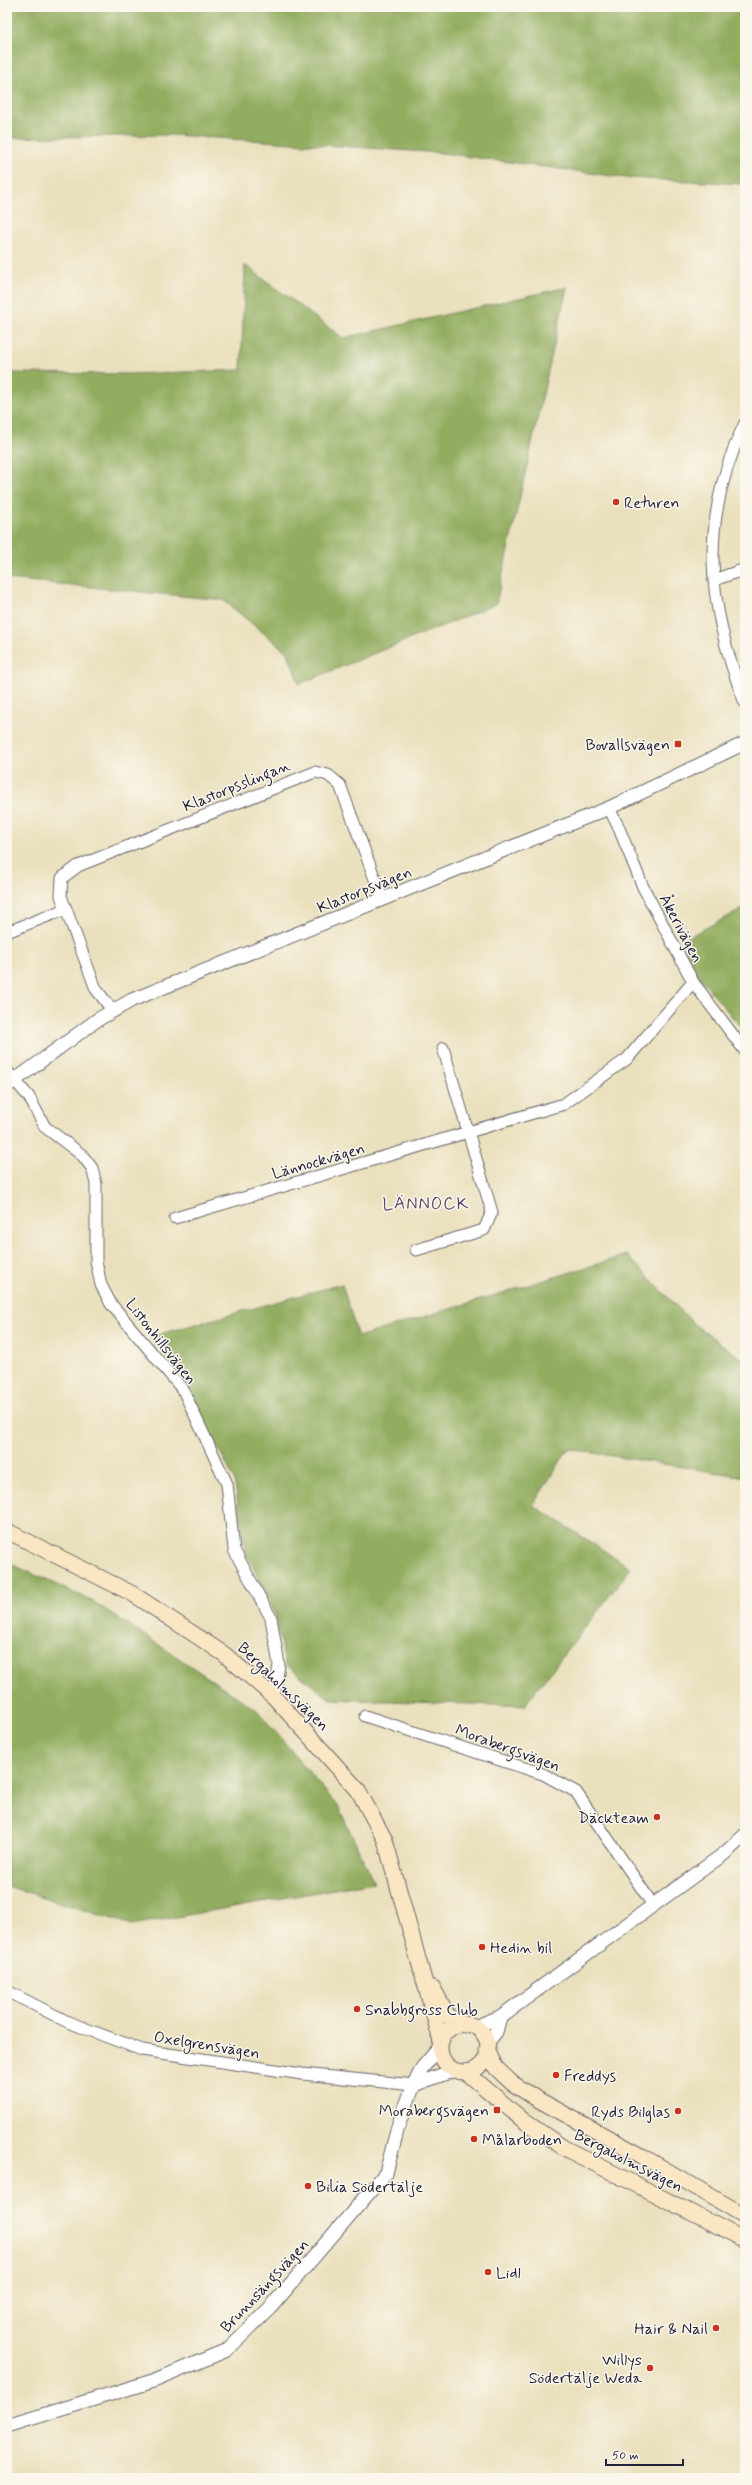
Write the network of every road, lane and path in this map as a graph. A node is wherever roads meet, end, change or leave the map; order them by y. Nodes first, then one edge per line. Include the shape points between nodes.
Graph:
1 (745, 423) edge
2 (745, 569) edge
3 (714, 580) junction
4 (745, 703) edge
5 (745, 743) edge
6 (609, 808) junction
7 (382, 898) junction
8 (66, 910) junction
9 (7, 932) edge
10 (692, 982) junction
11 (112, 1010) junction
12 (443, 1048) dead end
13 (745, 1051) edge
14 (7, 1071) edge
15 (12, 1084) edge
16 (470, 1133) junction
17 (175, 1218) dead end
18 (416, 1250) dead end
19 (7, 1531) edge
20 (274, 1697) junction
21 (365, 1716) dead end
22 (745, 1835) edge
23 (653, 1905) junction
24 (422, 1968) junction
25 (7, 1991) edge
26 (500, 2017) junction
27 (469, 2026) junction
28 (440, 2044) junction
29 (487, 2046) junction
30 (460, 2071) junction
31 (414, 2085) junction
32 (745, 2216) edge
33 (745, 2240) edge
34 (7, 2426) edge

1 - 3 street via 724,473 715,513 712,558
2 - 3 street
3 - 4 street via 716,603 733,669
5 - 6 street, Klastorpsvägen
6 - 7 street, Klastorpsvägen
6 - 10 street, Åkerivägen via 643,887
7 - 8 street, Klastorpsslingan via 340,785 328,775 315,772 78,866 62,878 61,896
7 - 11 street, Klastorpsvägen
8 - 9 street
8 - 11 street, Klastorpsslingan via 96,989
10 - 13 street, Åkerivägen
10 - 16 street, Lännockvägen via 627,1060 564,1104
11 - 15 street, Klastorpsvägen
12 - 16 street
14 - 15 street, Listonhillsvägen
15 - 20 street, Listonhillsvägen via 29,1097 45,1127 82,1154 92,1168 96,1184 96,1261 101,1285 112,1304 183,1390 227,1484 234,1550 270,1618 279,1665
16 - 17 street, Lännockvägen
16 - 18 street via 492,1212 484,1230
19 - 20 main road, Bergaholmsvägen via 133,1594 224,1654
20 - 24 main road, Bergaholmsvägen via 358,1790 385,1840 402,1908
21 - 23 street, Morabergsvägen via 543,1774 576,1792
22 - 23 street via 725,1853
23 - 26 street
24 - 27 main road, Bergaholmsvägen via 448,2016
24 - 28 main road, Bergaholmsvägen
25 - 31 street, Oxelgrensvägen via 68,2022 142,2050 302,2074
26 - 27 street
26 - 29 street via 496,2032
27 - 28 main road via 450,2029
27 - 29 main road via 485,2037
28 - 30 main road via 442,2059
28 - 31 street, Brunnsängsvägen via 422,2068
29 - 30 main road via 483,2062 478,2067
29 - 32 main road, Bergaholmsvägen via 496,2068 512,2083
30 - 31 street
30 - 33 main road, Bergaholmsvägen via 524,2121 564,2148
31 - 34 street, Brunnsängsvägen via 399,2123 386,2173 270,2308 227,2350 156,2380

